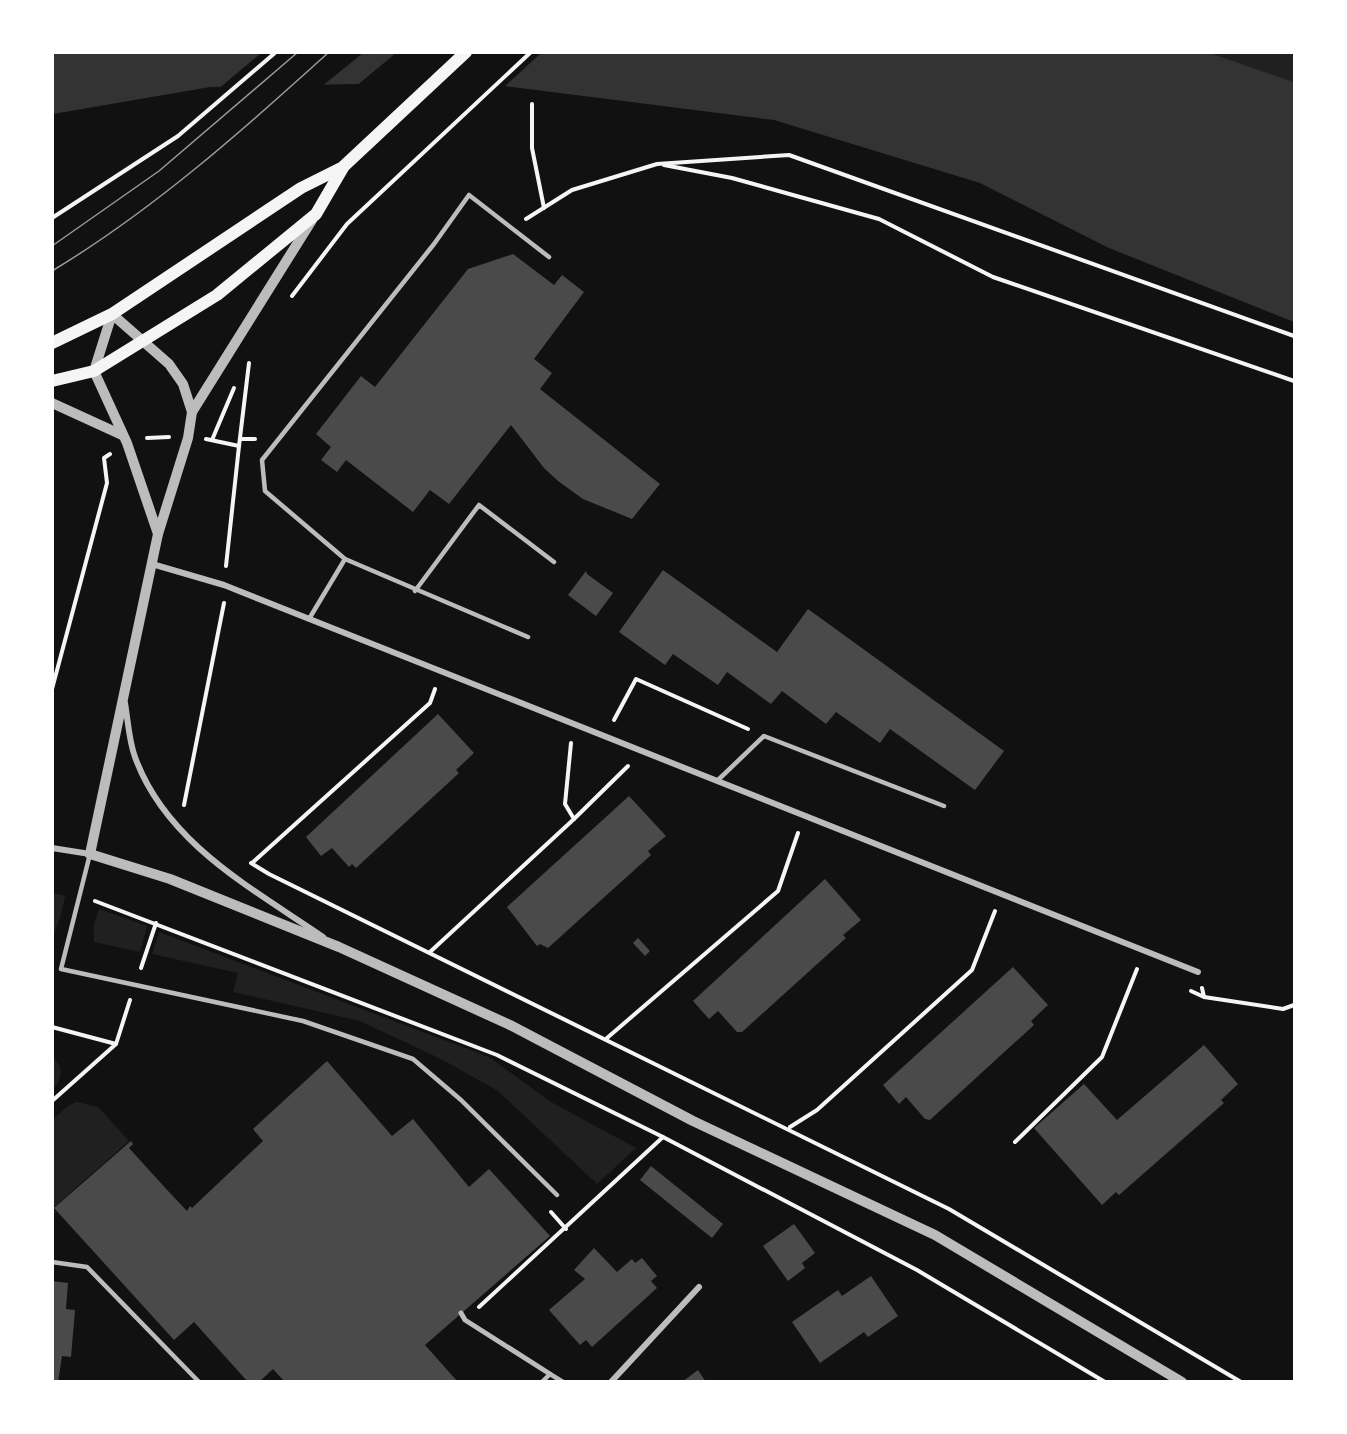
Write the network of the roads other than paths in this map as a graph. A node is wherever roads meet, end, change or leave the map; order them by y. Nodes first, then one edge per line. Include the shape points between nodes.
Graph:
1 (466, 52) edge
2 (344, 166) junction
3 (316, 214) junction
4 (549, 257) dead end
5 (112, 314) junction
6 (143, 339) junction
7 (52, 343) edge
8 (94, 371) junction
9 (52, 381) edge
10 (52, 403) edge
11 (192, 412) junction
12 (124, 439) junction
13 (158, 534) junction
14 (345, 559) junction
15 (554, 562) dead end
16 (152, 564) junction
17 (415, 591) junction
18 (309, 619) junction
19 (528, 637) dead end
20 (124, 695) junction
21 (717, 781) junction
22 (944, 806) dead end
23 (52, 848) edge
24 (90, 854) junction
25 (339, 947) junction
26 (52, 968) edge
27 (61, 969) junction
28 (1198, 972) road end
29 (557, 1195) dead end
30 (52, 1262) edge
31 (699, 1287) dead end
32 (461, 1313) dead end
33 (550, 1374) junction
34 (198, 1382) edge
35 (542, 1382) edge
36 (563, 1382) edge
37 (611, 1382) edge
38 (1182, 1382) edge

1 - 2 main road
2 - 3 main road
2 - 5 main road via 301,188
3 - 6 main road via 217,295
3 - 11 street
4 - 14 lane via 469,195 262,460 265,491
5 - 6 street
5 - 7 main road
5 - 8 street
6 - 8 main road
6 - 11 street via 183,384
8 - 9 main road
8 - 12 street
10 - 12 street
11 - 13 street via 188,438
12 - 13 street
13 - 16 street
14 - 17 lane
14 - 18 lane
15 - 17 lane via 479,505
16 - 18 street via 224,585
16 - 20 street
17 - 19 lane
18 - 21 street
20 - 24 street
20 - 25 street via 135,756 155,799 179,830 216,863
21 - 22 lane via 764,736
21 - 28 street
23 - 24 street
24 - 25 street via 170,879
24 - 27 lane
25 - 38 street via 510,1025 693,1120 935,1235
26 - 27 lane
27 - 29 lane via 303,1021 412,1059 461,1100
30 - 34 lane via 87,1266
31 - 37 street
32 - 33 street via 465,1320
33 - 35 lane
33 - 36 lane

